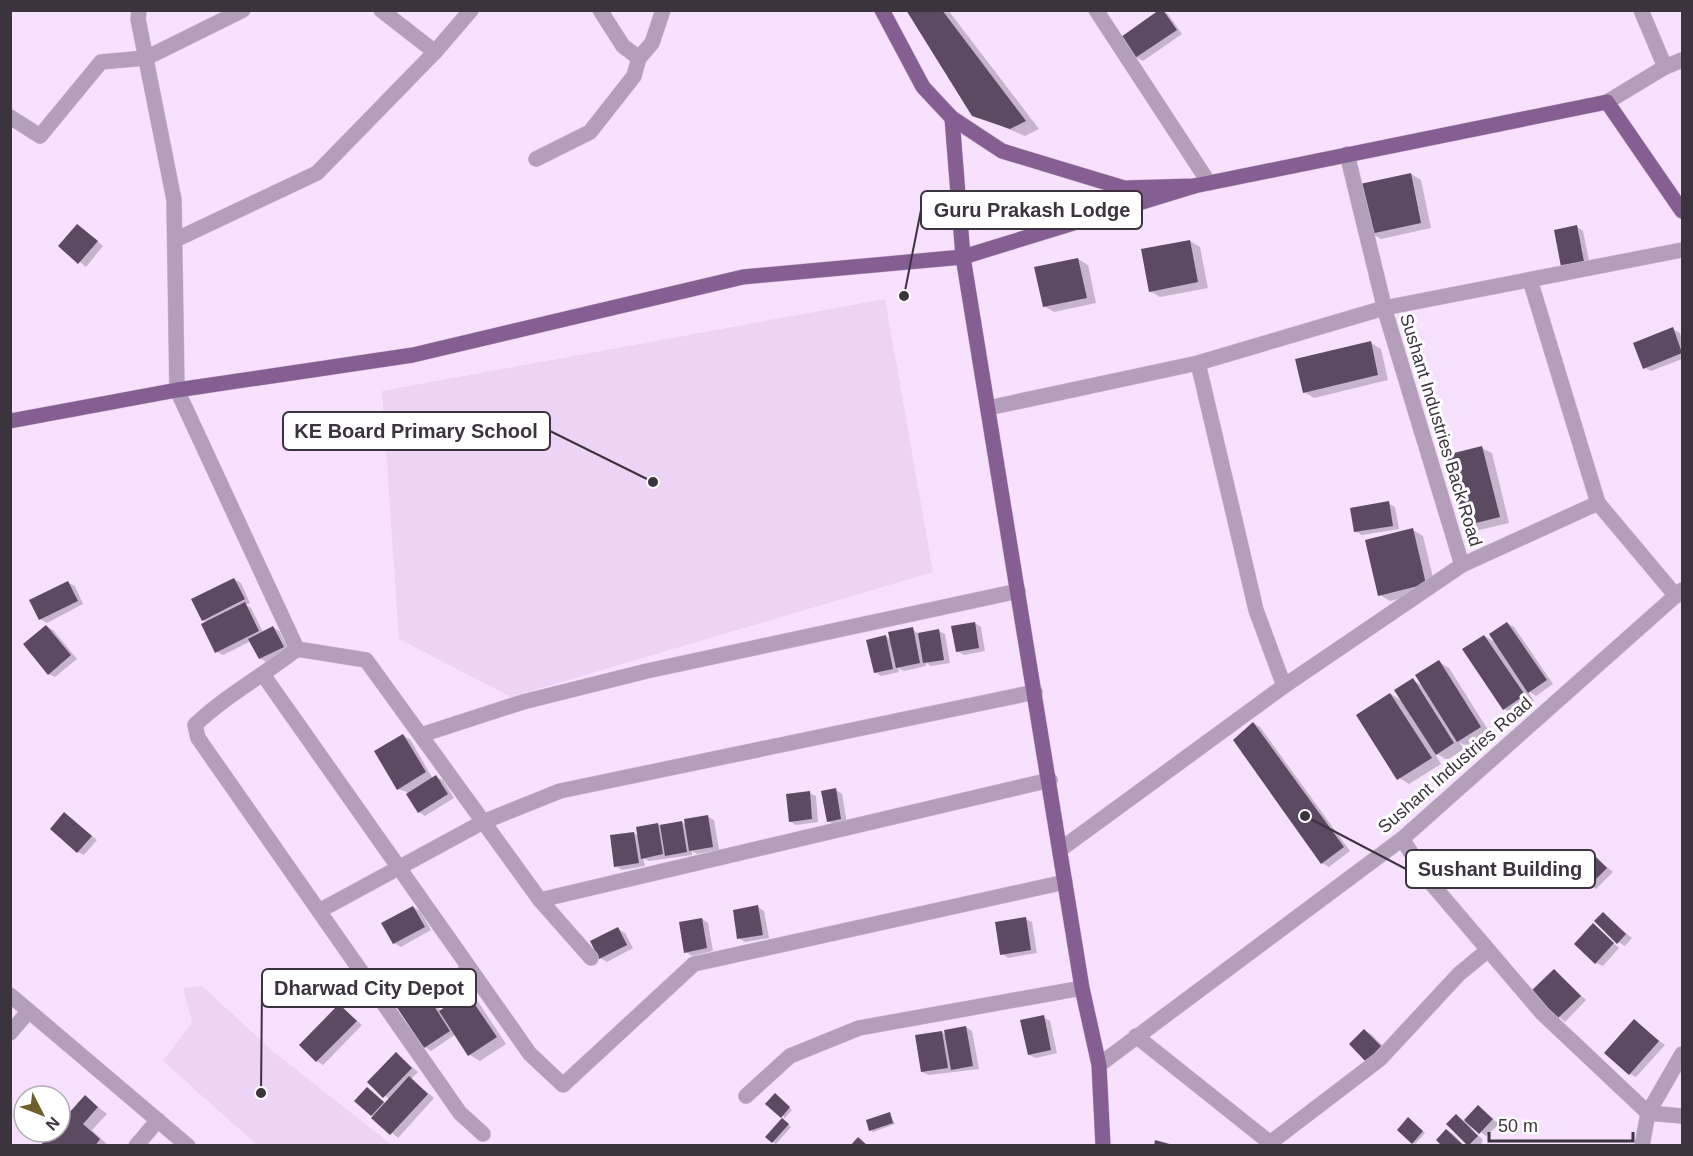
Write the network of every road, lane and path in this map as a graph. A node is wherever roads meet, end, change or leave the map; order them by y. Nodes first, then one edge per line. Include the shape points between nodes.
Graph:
1 (139, 10) edge
2 (243, 10) edge
3 (381, 10) edge
4 (471, 10) edge
5 (600, 10) edge
6 (663, 10) edge
7 (882, 10) edge
8 (1096, 10) edge
9 (1641, 10) edge
10 (435, 52) junction
11 (146, 58) junction
12 (639, 58) junction
13 (1683, 60) edge
14 (1665, 67) junction
15 (1606, 102) junction
16 (10, 117) edge
17 (952, 118) junction
18 (1347, 154) junction
19 (537, 159) dead end
20 (1202, 184) junction
21 (1683, 211) edge
22 (175, 240) junction
23 (1683, 250) edge
24 (963, 257) junction
25 (1530, 280) junction
26 (1384, 308) junction
27 (1198, 363) junction
28 (177, 390) junction
29 (988, 408) junction
30 (10, 421) edge
31 (1598, 503) junction
32 (1462, 565) junction
33 (1018, 591) junction
34 (1679, 593) edge
35 (297, 649) junction
36 (264, 676) junction
37 (1284, 686) junction
38 (1035, 692) junction
39 (421, 735) junction
40 (1050, 780) junction
41 (483, 822) junction
42 (1402, 839) junction
43 (1060, 849) junction
44 (399, 868) junction
45 (1065, 882) junction
46 (540, 900) junction
47 (319, 911) junction
48 (1488, 950) junction
49 (591, 958) dead end
50 (1082, 988) junction
51 (10, 996) edge
52 (29, 1011) junction
53 (10, 1033) edge
54 (1136, 1036) junction
55 (1683, 1054) edge
56 (1099, 1065) junction
57 (746, 1096) dead end
58 (1648, 1113) junction
59 (1683, 1116) edge
60 (158, 1120) junction
61 (483, 1134) dead end
62 (1268, 1144) edge
63 (136, 1146) edge
64 (188, 1146) edge
65 (1103, 1146) edge
66 (1642, 1146) edge

1 - 11 street
2 - 11 street
3 - 10 street
4 - 10 street
5 - 12 street via 623,46
6 - 12 street via 652,43
7 - 17 main road via 923,87
8 - 20 street
9 - 14 street
10 - 22 street via 317,173
11 - 16 street via 101,62 40,136
11 - 22 street via 174,200
12 - 19 street via 634,76 590,132
13 - 14 street
14 - 15 street
15 - 18 main road
15 - 21 main road
17 - 20 main road via 1002,151 1062,172 1124,188
17 - 24 main road
18 - 20 main road
18 - 26 street, Sushant Industries Back Road
20 - 24 main road
22 - 28 street
23 - 25 street
24 - 28 main road via 743,277 412,355
24 - 29 main road
25 - 26 street
25 - 31 street
26 - 27 street, Sushant Industries Back Road
26 - 32 street, Sushant Industries Back Road
27 - 29 street, Sushant Industries Back Road
27 - 37 street via 1256,610
28 - 30 main road
28 - 35 street
29 - 33 main road
31 - 32 street
31 - 34 street
32 - 37 street, Sushant Industries Back Road
33 - 38 main road
33 - 39 street via 647,671 523,702
34 - 42 street, Sushant Industries Road
35 - 36 street
35 - 39 street via 366,660
36 - 44 street
36 - 47 street via 208,712 195,725 198,738
37 - 43 street, Sushant Industries Back Road
38 - 40 main road
38 - 41 street via 560,791
39 - 41 street
40 - 43 main road
40 - 46 street
41 - 44 street
41 - 46 street
42 - 48 street via 1431,883
42 - 54 street, Sushant Industries Road
43 - 45 main road
44 - 45 street via 530,1054 563,1085 694,964
44 - 47 street
45 - 50 main road
46 - 49 street
47 - 61 street via 460,1113
48 - 58 street via 1542,1013
48 - 62 street via 1459,974 1380,1059
50 - 56 main road
50 - 57 street via 859,1028 790,1056
51 - 52 street
52 - 53 street
52 - 60 street
54 - 56 street, Sushant Industries Road
54 - 62 street
55 - 58 street
56 - 65 main road
58 - 59 street
58 - 66 street
60 - 63 street
60 - 64 street

